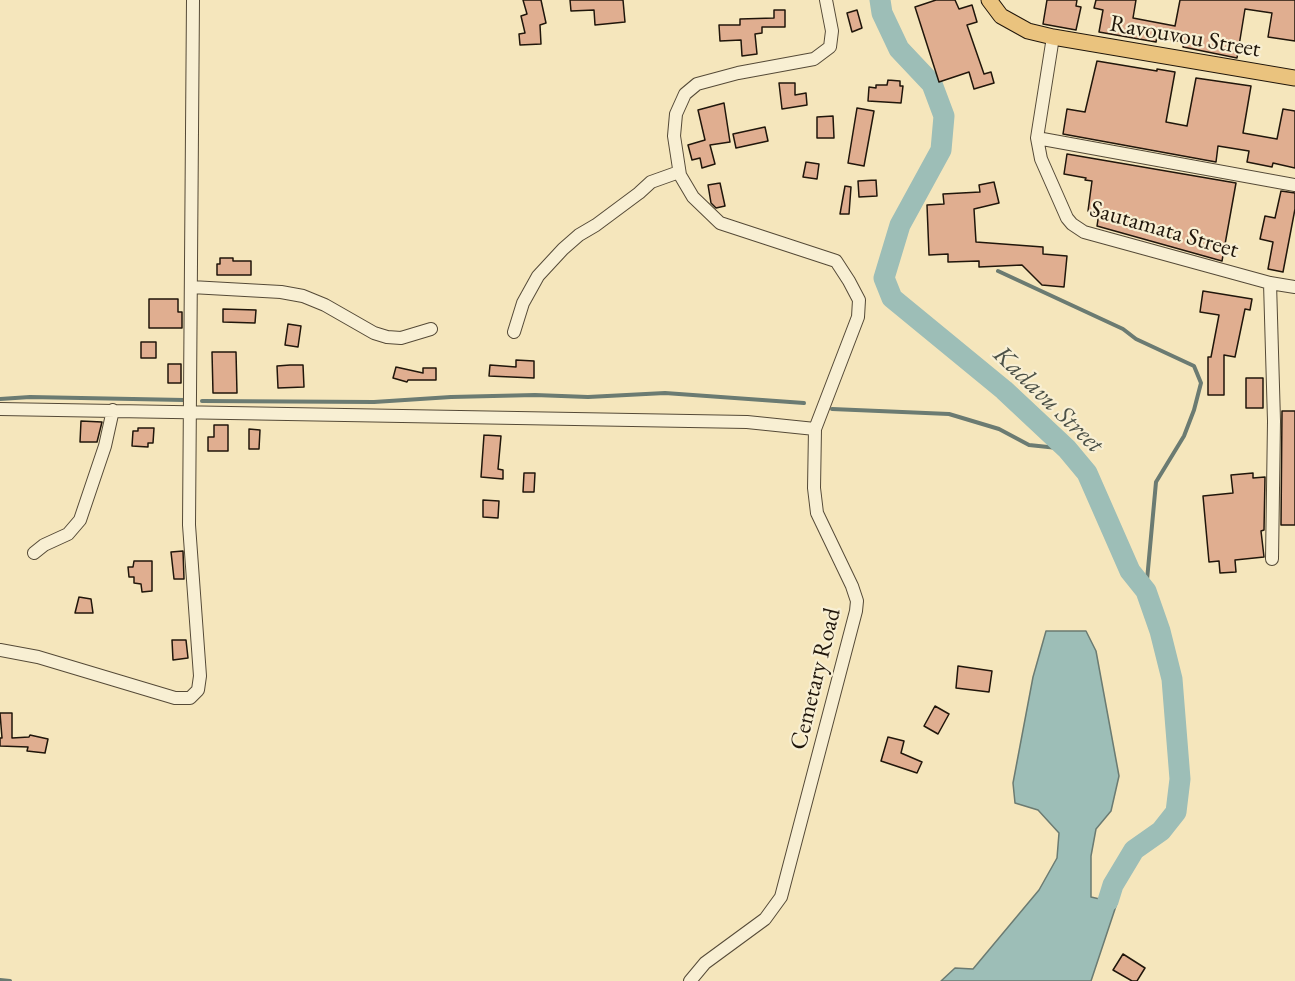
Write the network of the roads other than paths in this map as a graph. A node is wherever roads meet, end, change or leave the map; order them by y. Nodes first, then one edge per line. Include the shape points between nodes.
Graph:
1 (193, 0) edge
2 (826, 0) edge
3 (989, 0) edge
4 (1053, 37) junction
5 (1295, 78) edge
6 (1037, 138) junction
7 (679, 172) junction
8 (1295, 185) edge
9 (1270, 282) junction
10 (191, 287) junction
11 (1295, 287) edge
12 (431, 330) dead end
13 (514, 332) dead end
14 (0, 409) edge
15 (113, 411) junction
16 (190, 412) junction
17 (817, 423) junction
18 (34, 553) dead end
19 (1272, 559) dead end
20 (0, 650) edge
21 (690, 981) edge

1 - 10 street
2 - 7 street, Cemetary Road via 832,31 830,47 814,59 697,84 686,94 676,114 674,136
3 - 4 main road, Ravouvou Street via 1019,28
4 - 5 main road, Ravouvou Street
4 - 6 street, Sautamata Street
6 - 8 street
6 - 9 street, Sautamata Street via 1041,159 1067,218 1077,229
7 - 13 street via 651,182 563,249 538,276 523,303
7 - 17 street, Cemetary Road via 693,197 720,223 836,261 849,280 859,300 858,317
9 - 11 street, Sautamata Street
9 - 19 street
10 - 12 street via 303,296 387,337 401,338
10 - 16 street
14 - 15 street
15 - 16 street
15 - 18 street via 80,520 68,534
16 - 17 street
16 - 20 street via 189,525 200,676 196,693 175,698 38,657
17 - 21 street, Cemetary Road via 817,513 852,586 856,611 781,897 765,919 705,963

